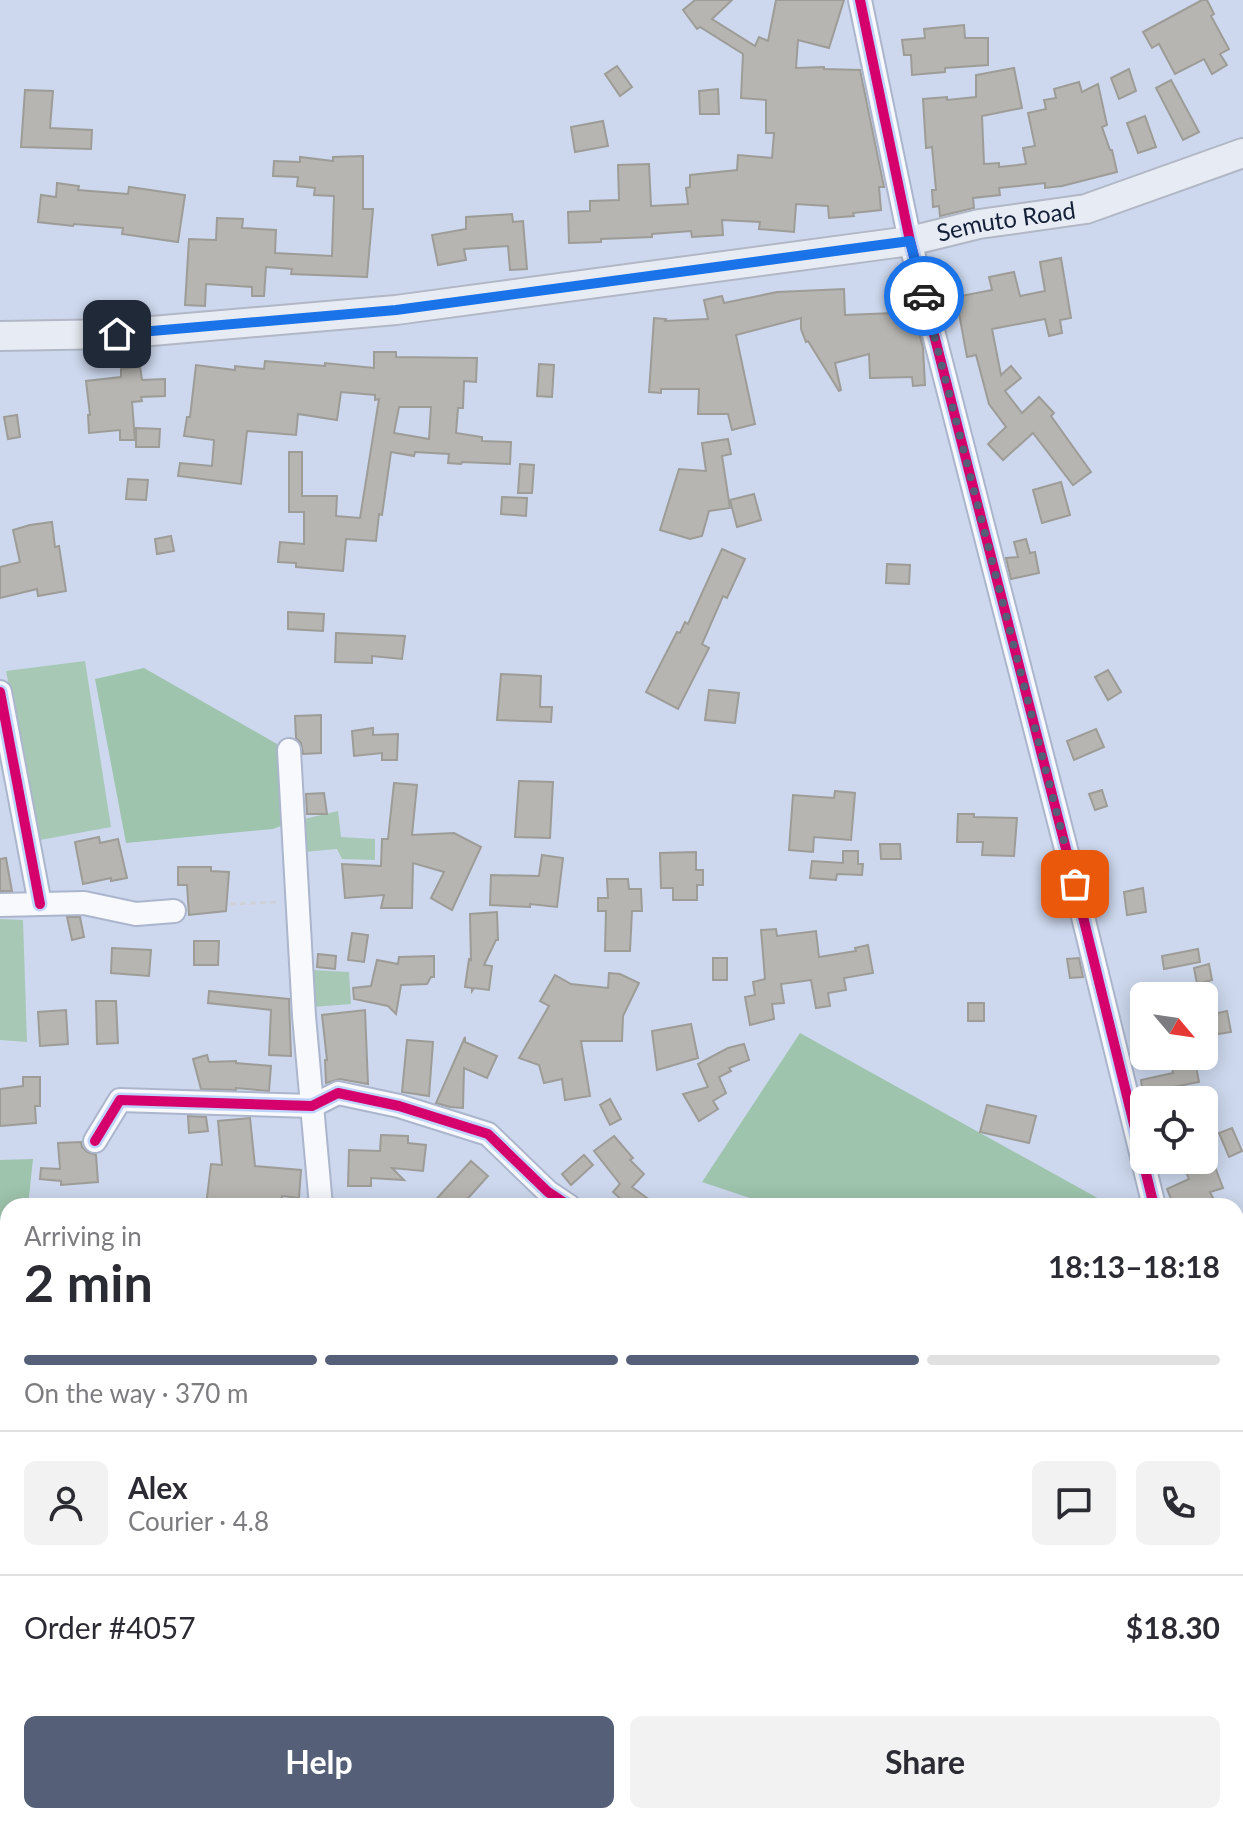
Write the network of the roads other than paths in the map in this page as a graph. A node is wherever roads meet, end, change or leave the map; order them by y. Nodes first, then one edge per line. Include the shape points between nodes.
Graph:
1 (860, 0) edge
2 (1243, 153) edge
3 (910, 241) junction
4 (0, 336) edge
5 (0, 692) edge
6 (289, 750) dead end
7 (40, 904) junction
8 (0, 905) edge
9 (174, 911) dead end
10 (312, 1106) junction
11 (95, 1141) dead end
12 (320, 1198) edge
13 (557, 1198) edge
14 (1152, 1198) edge

1 - 3 street
2 - 3 main road, Semuto Road via 1086,209 979,224
3 - 4 main road, Semuto Road via 396,310 117,334
3 - 14 street
5 - 7 street
6 - 10 street
7 - 8 street
7 - 9 street via 84,903 136,914
10 - 11 street via 120,1100
10 - 12 street
10 - 13 street via 338,1093 488,1134

